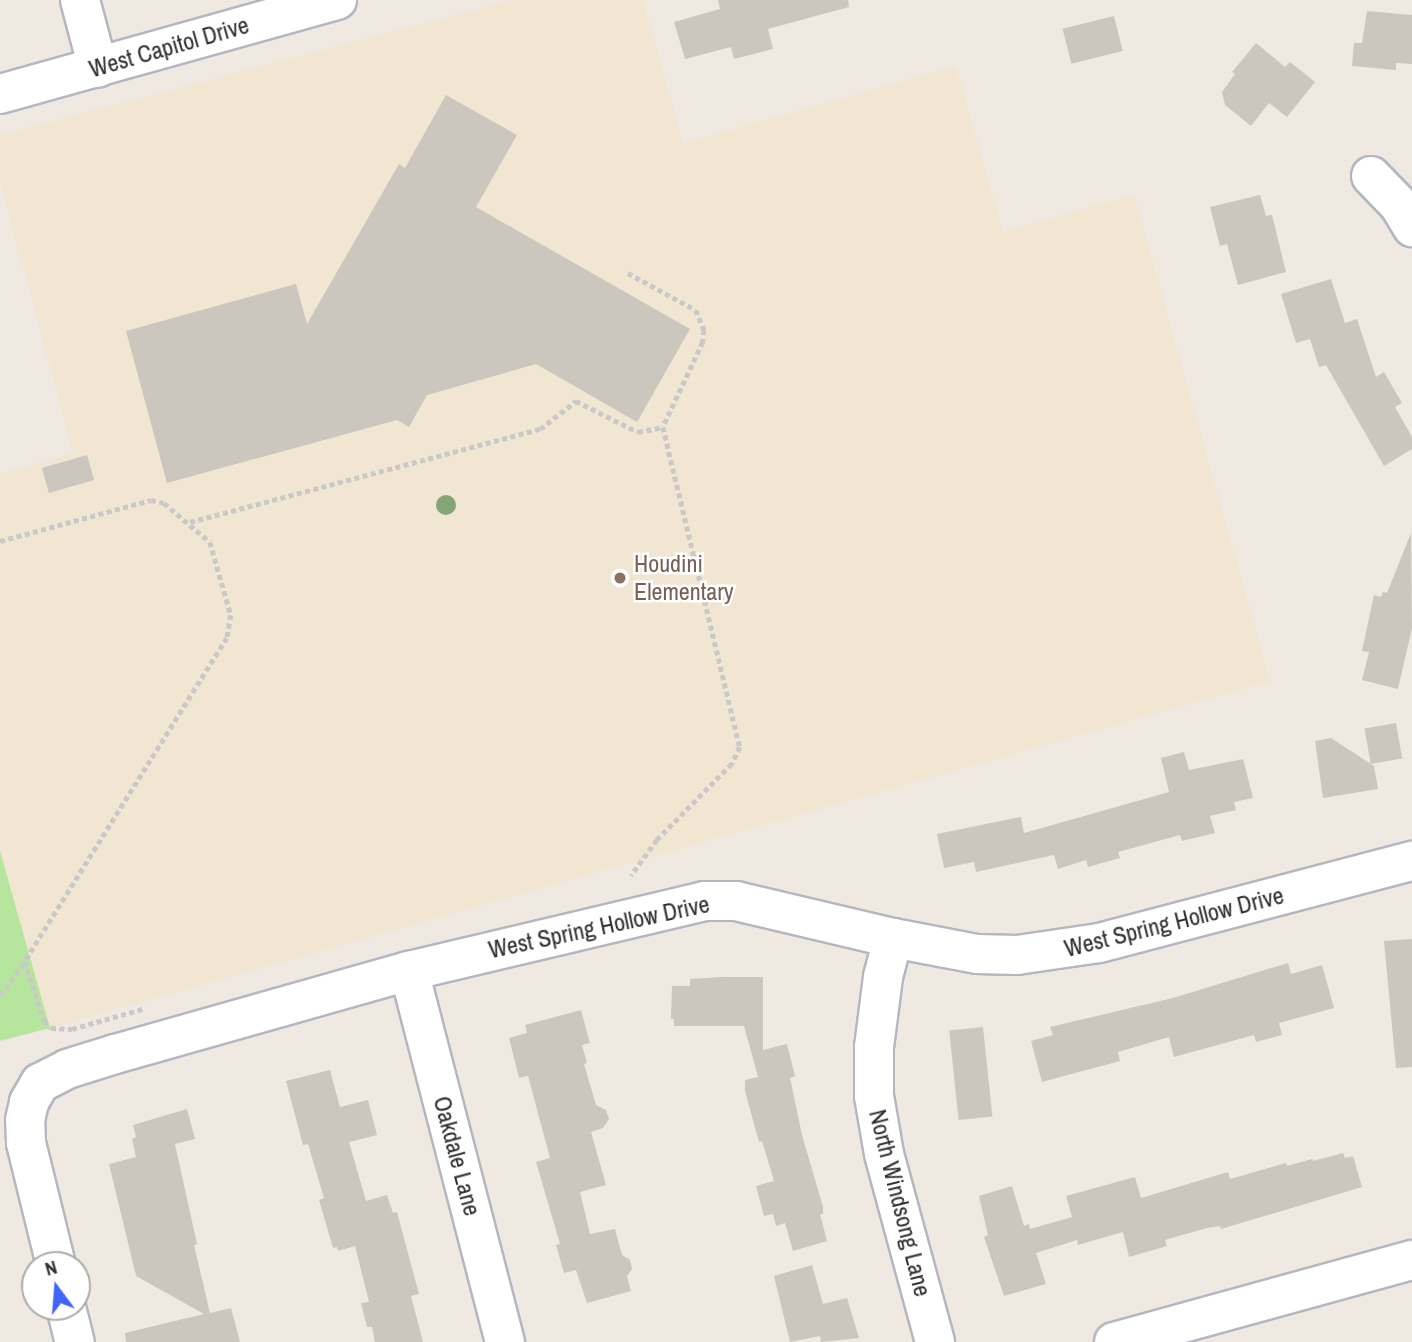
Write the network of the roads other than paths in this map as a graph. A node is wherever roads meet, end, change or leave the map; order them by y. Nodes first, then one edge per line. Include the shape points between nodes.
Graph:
1 (80, 0) edge
2 (337, 0) edge
3 (98, 68) junction
4 (0, 94) edge
5 (1371, 176) dead end
6 (1412, 227) edge
7 (1412, 861) edge
8 (892, 938) junction
9 (409, 971) junction
10 (53, 1251) edge
11 (1412, 1260) edge
12 (70, 1321) edge
13 (75, 1342) edge
14 (505, 1342) edge
15 (934, 1342) edge
16 (1114, 1342) edge

1 - 3 street
2 - 3 street, West Capitol Drive
3 - 4 street, West Capitol Drive
5 - 6 street via 1399,205
7 - 8 street, West Spring Hollow Drive via 1056,951 977,954
8 - 9 street, West Spring Hollow Drive via 736,901 704,901
8 - 15 street, North Windsong Lane via 874,1047 874,1096 884,1154
9 - 10 street, West Spring Hollow Drive via 115,1054 40,1083 25,1120 26,1143
9 - 14 street, Oakdale Lane
11 - 16 street
12 - 13 street

